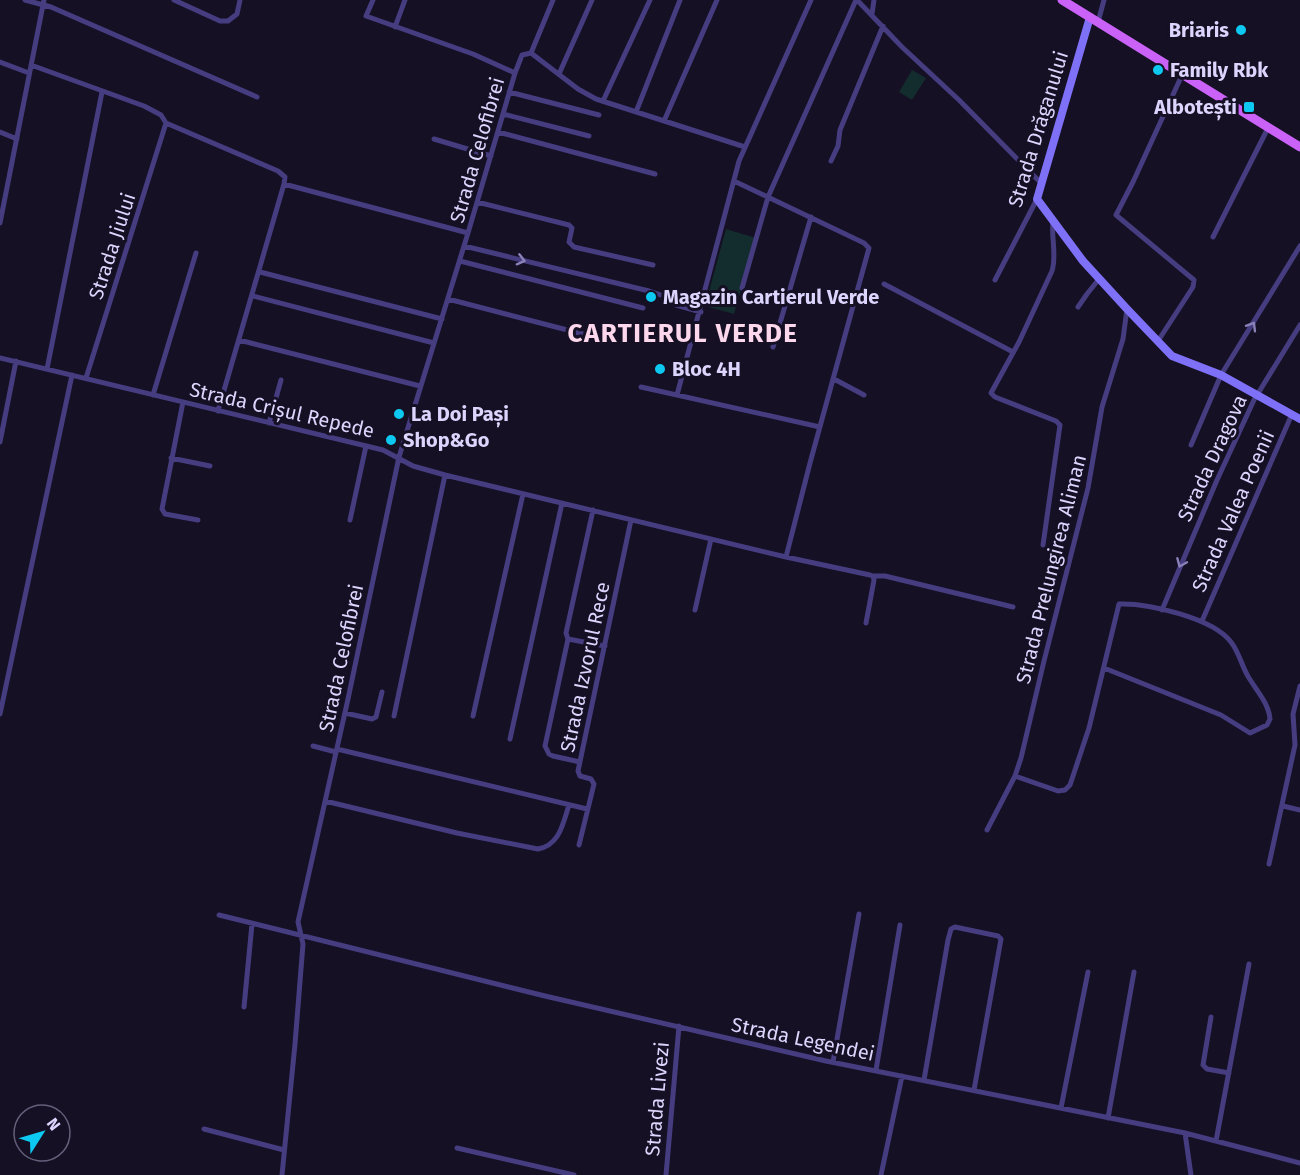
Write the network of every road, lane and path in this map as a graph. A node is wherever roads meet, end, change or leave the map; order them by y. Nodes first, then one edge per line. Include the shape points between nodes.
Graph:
1 (25, 0) edge
2 (174, 0) edge
3 (195, 0) edge
4 (240, 0) edge
5 (373, 0) edge
6 (405, 0) edge
7 (553, 0) edge
8 (592, 0) edge
9 (650, 0) edge
10 (680, 0) edge
11 (717, 0) edge
12 (811, 0) edge
13 (856, 0) edge
14 (874, 0) edge
15 (1062, 0) edge
16 (1104, 0) edge
17 (43, 3) edge
18 (194, 9) junction
19 (872, 14) junction
20 (1094, 20) junction
21 (395, 27) junction
22 (883, 27) junction
23 (531, 53) junction
24 (0, 62) edge
25 (31, 65) junction
26 (29, 73) junction
27 (515, 73) junction
28 (559, 74) junction
29 (1182, 75) junction
30 (102, 92) junction
31 (509, 92) junction
32 (258, 97) dead end
33 (603, 101) junction
34 (636, 112) junction
35 (503, 114) junction
36 (599, 115) dead end
37 (664, 121) junction
38 (166, 123) junction
39 (1269, 128) junction
40 (0, 132) edge
41 (498, 132) junction
42 (589, 136) dead end
43 (17, 139) junction
44 (434, 139) dead end
45 (745, 147) junction
46 (1300, 147) edge
47 (491, 156) junction
48 (831, 161) dead end
49 (656, 174) dead end
50 (734, 181) junction
51 (284, 184) junction
52 (1042, 184) junction
53 (768, 197) junction
54 (1037, 199) junction
55 (477, 202) junction
56 (811, 217) junction
57 (0, 221) edge
58 (1053, 222) junction
59 (468, 233) junction
60 (1213, 237) dead end
61 (464, 246) junction
62 (1300, 246) edge
63 (196, 253) dead end
64 (460, 261) junction
65 (653, 265) dead end
66 (260, 272) junction
67 (1100, 279) junction
68 (996, 280) dead end
69 (884, 284) dead end
70 (742, 288) dead end
71 (253, 296) junction
72 (448, 299) junction
73 (1078, 307) dead end
74 (644, 308) dead end
75 (1127, 309) junction
76 (701, 312) junction
77 (442, 319) junction
78 (1300, 325) edge
79 (602, 339) dead end
80 (239, 340) junction
81 (1158, 341) junction
82 (434, 343) junction
83 (773, 348) dead end
84 (1013, 352) junction
85 (0, 358) edge
86 (16, 361) junction
87 (47, 369) junction
88 (72, 375) junction
89 (1221, 375) junction
90 (86, 378) junction
91 (834, 379) junction
92 (281, 380) dead end
93 (420, 386) junction
94 (641, 387) dead end
95 (1257, 394) junction
96 (153, 395) junction
97 (677, 395) junction
98 (864, 395) dead end
99 (183, 402) junction
100 (218, 411) junction
101 (1298, 417) edge
102 (269, 423) junction
103 (820, 427) junction
104 (0, 442) edge
105 (1191, 445) dead end
106 (366, 446) junction
107 (399, 457) junction
108 (171, 458) junction
109 (210, 466) dead end
110 (446, 475) junction
111 (523, 494) junction
112 (562, 503) junction
113 (593, 510) junction
114 (198, 520) dead end
115 (350, 520) dead end
116 (631, 520) junction
117 (711, 539) junction
118 (1043, 545) dead end
119 (786, 557) junction
120 (873, 576) junction
121 (1012, 607) dead end
122 (695, 610) dead end
123 (1162, 610) junction
124 (1202, 621) junction
125 (866, 623) dead end
126 (568, 639) junction
127 (604, 646) junction
128 (1104, 668) junction
129 (1300, 687) edge
130 (382, 692) dead end
131 (345, 713) junction
132 (0, 714) edge
133 (394, 716) dead end
134 (473, 716) dead end
135 (510, 739) dead end
136 (313, 746) dead end
137 (337, 750) junction
138 (1293, 758) junction
139 (1300, 760) edge
140 (580, 762) junction
141 (1015, 776) junction
142 (325, 801) junction
143 (569, 805) junction
144 (1283, 806) junction
145 (587, 809) junction
146 (1300, 810) edge
147 (987, 830) dead end
148 (579, 845) dead end
149 (1269, 864) dead end
150 (859, 914) dead end
151 (219, 915) dead end
152 (252, 924) junction
153 (900, 925) dead end
154 (301, 937) junction
155 (1249, 964) dead end
156 (1088, 972) dead end
157 (1134, 972) dead end
158 (244, 1007) dead end
159 (1211, 1017) dead end
160 (679, 1026) junction
161 (833, 1062) junction
162 (876, 1070) junction
163 (1229, 1073) junction
164 (902, 1076) junction
165 (924, 1080) junction
166 (974, 1090) junction
167 (1061, 1108) junction
168 (1108, 1118) junction
169 (204, 1129) dead end
170 (1185, 1133) junction
171 (1216, 1141) junction
172 (457, 1148) dead end
173 (284, 1150) junction
174 (1300, 1163) edge
175 (282, 1175) edge
176 (574, 1175) edge
177 (666, 1175) edge
178 (881, 1175) edge
179 (1191, 1175) edge

1 - 17 street
2 - 18 street
3 - 18 street
4 - 18 street via 237,14 228,21
5 - 21 street via 366,16
6 - 21 street
7 - 23 street, Strada Celofibrei
8 - 28 street
9 - 33 street
10 - 34 street
11 - 37 street
12 - 45 street
13 - 19 street
13 - 53 street
14 - 19 street
15 - 20 main road
16 - 20 street
17 - 25 street
17 - 32 street
19 - 22 street
20 - 29 main road
20 - 52 street, Strada Drăganului
21 - 27 street
22 - 48 street
22 - 52 street
23 - 27 street, Strada Celofibrei via 522,55
23 - 28 street
24 - 26 street
25 - 26 street
25 - 30 street
26 - 43 street
27 - 31 street, Strada Celofibrei
28 - 33 street
29 - 39 main road
29 - 81 street via 1116,215 1194,280
30 - 38 street via 144,106 161,115
30 - 87 street
31 - 35 street, Strada Celofibrei
31 - 36 street
33 - 34 street
34 - 37 street
35 - 41 street, Strada Celofibrei
35 - 42 street
37 - 45 street
38 - 51 street via 279,171 285,177
38 - 90 street, Strada Jiului
39 - 46 main road
39 - 60 street
40 - 43 street
41 - 47 street, Strada Celofibrei
41 - 49 street
43 - 57 street
44 - 47 street
45 - 50 street
47 - 55 street, Strada Celofibrei
50 - 53 street
50 - 76 street
51 - 59 street
51 - 66 street
52 - 54 street, Strada Drăganului
53 - 56 street
53 - 70 street
54 - 58 street
54 - 68 street, Strada Drăganului
55 - 59 street, Strada Celofibrei
55 - 65 street via 569,225 569,242 574,247
56 - 83 street
56 - 91 street via 869,248
58 - 67 street
58 - 84 street via 1053,266
59 - 61 street, Strada Celofibrei
61 - 64 street, Strada Celofibrei
61 -> 76 street via 649,291
89 -> 62 street
63 - 96 street
64 - 72 street, Strada Celofibrei
64 - 74 street
66 - 71 street
66 - 77 street
67 - 73 street
67 - 75 street
69 - 84 street
71 - 80 street
71 - 82 street
72 - 77 street, Strada Celofibrei
72 - 79 street
75 - 81 street
75 - 141 street, Strada Prelungirea Aliman via 1123,339 1102,406 1088,488
76 - 97 street
77 - 82 street, Strada Celofibrei
78 - 95 street, Strada Dragova
80 - 93 street
80 - 100 street
81 - 89 street via 1178,359
82 - 93 street, Strada Celofibrei
84 - 118 street via 991,393 1060,425
85 - 86 street, Strada Crișul Repede
86 - 87 street, Strada Crișul Repede
86 - 104 street
87 - 88 street, Strada Crișul Repede
88 - 90 street, Strada Crișul Repede
88 - 132 street
89 - 95 street
89 - 105 street
90 - 96 street, Strada Crișul Repede
91 - 98 street
91 - 103 street
92 - 102 street
93 - 107 street, Strada Celofibrei
94 - 97 street
95 - 101 street
95 -> 123 street, Strada Dragova
96 - 99 street, Strada Crișul Repede
97 - 103 street
99 - 100 street, Strada Crișul Repede
99 - 108 street
100 - 102 street, Strada Crișul Repede
101 - 124 street, Strada Valea Poenii
102 - 106 street, Strada Crișul Repede
103 - 119 street
106 - 107 street, Strada Crișul Repede
106 - 115 street
107 - 110 street, Strada Crișul Repede via 413,466
107 - 131 street, Strada Celofibrei
108 - 109 street
108 - 114 street via 163,512
110 - 111 street, Strada Crișul Repede
110 - 133 street
111 - 112 street, Strada Crișul Repede
111 - 134 street
112 - 113 street, Strada Crișul Repede
112 - 135 street
113 - 116 street, Strada Crișul Repede
113 - 126 street via 566,633
116 - 117 street, Strada Crișul Repede
116 - 127 street, Strada Izvorul Rece
117 - 119 street, Strada Crișul Repede
117 - 122 street
119 - 120 street, Strada Crișul Repede
120 - 121 street, Strada Crișul Repede
120 - 125 street
123 - 124 street
123 - 128 street via 1118,606
124 - 128 street via 1229,639 1267,705 1270,719 1261,730 1250,733 1221,715
126 - 127 street
126 - 140 street via 545,746 553,756
127 - 140 street, Strada Izvorul Rece
128 - 141 street via 1070,785 1058,791
129 - 138 street via 1293,714
130 - 131 street via 376,717
131 - 137 street, Strada Celofibrei
136 - 137 street
137 - 142 street, Strada Celofibrei
137 - 143 street
138 - 139 street
138 - 144 street
140 - 145 street, Strada Izvorul Rece via 579,775 594,784
141 - 147 street, Strada Prelungirea Aliman
142 - 143 street via 538,849 549,846 559,835
142 - 154 street, Strada Celofibrei via 298,922
143 - 145 street
144 - 146 street
144 - 149 street
145 - 148 street, Strada Izvorul Rece
150 - 161 street
151 - 152 street, Strada Legendei
152 - 154 street, Strada Legendei
152 - 158 street
153 - 162 street
154 - 160 street, Strada Legendei
154 - 173 street, Strada Celofibrei via 296,1044
155 - 163 street
156 - 167 street
157 - 168 street
159 - 163 street via 1203,1065
160 - 161 street, Strada Legendei
160 - 177 street, Strada Livezi
161 - 162 street, Strada Legendei
162 - 164 street, Strada Legendei
163 - 171 street
164 - 165 street, Strada Legendei
164 - 178 street
165 - 166 street, Strada Legendei
165 - 166 street via 948,940 955,927 1001,939
166 - 167 street, Strada Legendei
167 - 168 street, Strada Legendei
168 - 170 street, Strada Legendei
169 - 173 street
170 - 171 street, Strada Legendei
170 - 179 street
171 - 174 street, Strada Legendei
172 - 176 street
173 - 175 street, Strada Celofibrei

